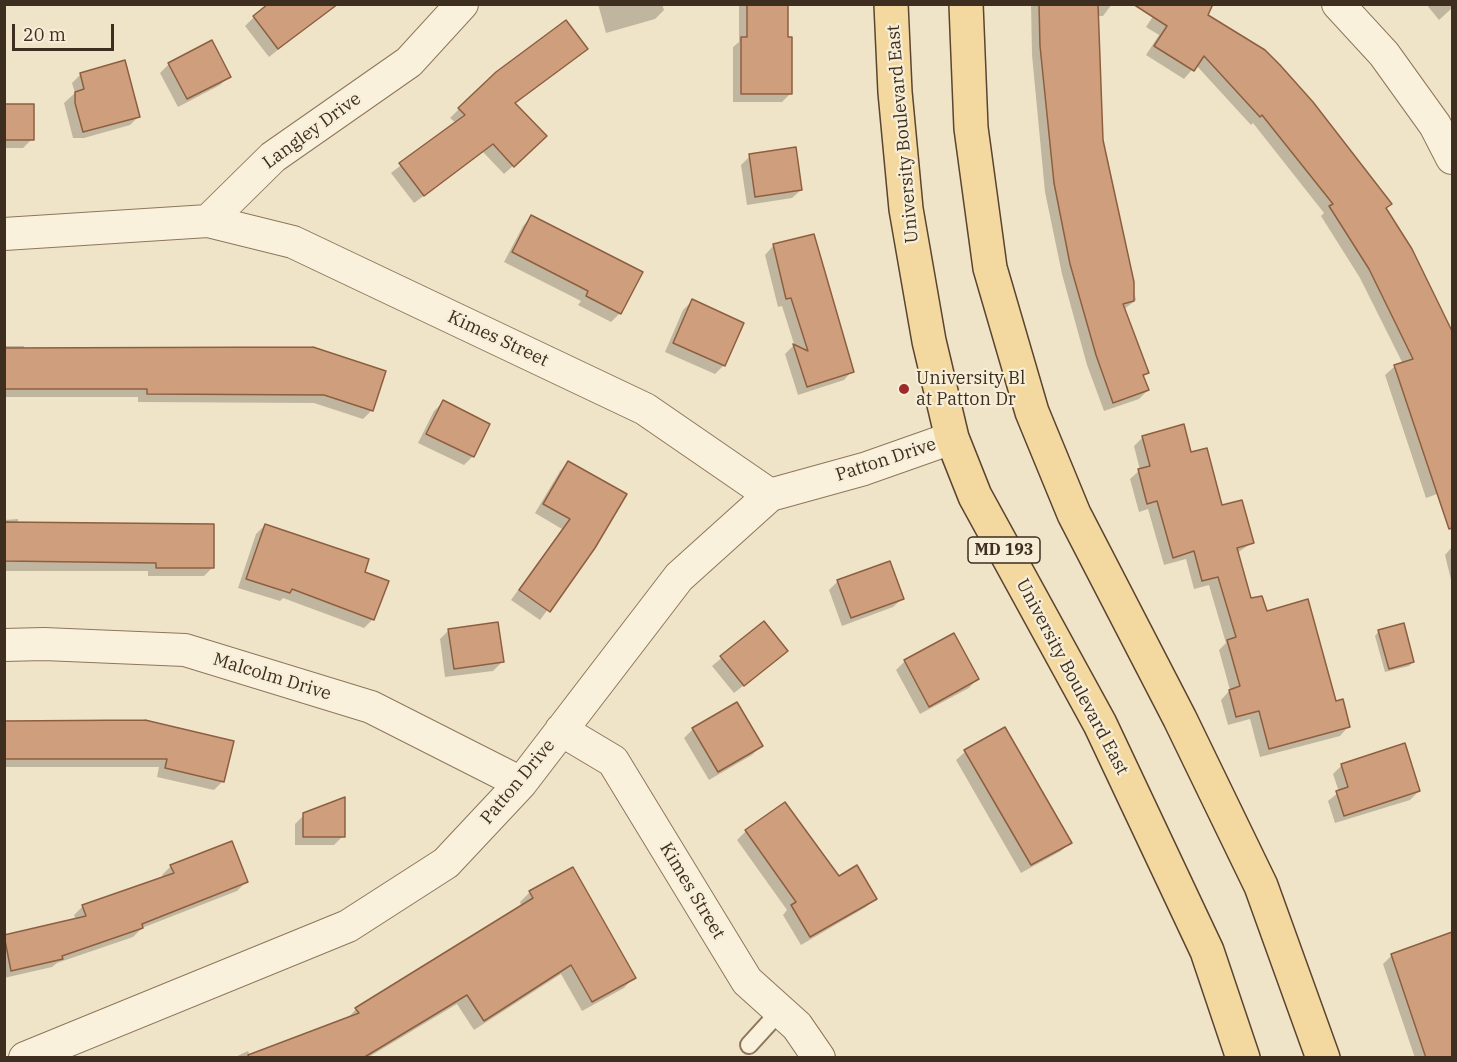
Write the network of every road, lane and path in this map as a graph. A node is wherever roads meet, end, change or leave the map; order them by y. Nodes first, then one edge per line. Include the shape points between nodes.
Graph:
1 (462, 4) edge
2 (891, 4) edge
3 (966, 4) edge
4 (1338, 4) edge
5 (1444, 121) edge
6 (1452, 158) edge
7 (208, 221) junction
8 (4, 234) edge
9 (952, 438) junction
10 (770, 495) junction
11 (4, 645) edge
12 (561, 730) junction
13 (521, 783) junction
14 (780, 1011) junction
15 (749, 1045) dead end
16 (25, 1058) edge
17 (819, 1058) edge
18 (1243, 1058) edge
19 (1323, 1058) edge

1 - 7 street, Langley Drive via 408,62 273,157
2 - 9 main road, University Boulevard East / MD 193 via 906,209 929,341
3 - 19 main road via 971,128 990,268 1032,412 1074,514 1261,886
4 - 5 street
5 - 6 street
7 - 8 street
7 - 10 street, Kimes Street via 293,242 645,409
9 - 10 street, Patton Drive via 864,469
9 - 18 main road, University Boulevard East / MD 193 via 975,496 1100,724 1207,951
10 - 12 street, Patton Drive via 679,577
11 - 13 street, Malcolm Drive via 185,650 371,707
12 - 13 street, Patton Drive
12 - 14 street, Kimes Street via 613,761 747,981
13 - 16 street, Patton Drive via 446,863 348,926
14 - 15 lane
14 - 17 street, Kimes Street via 797,1026

